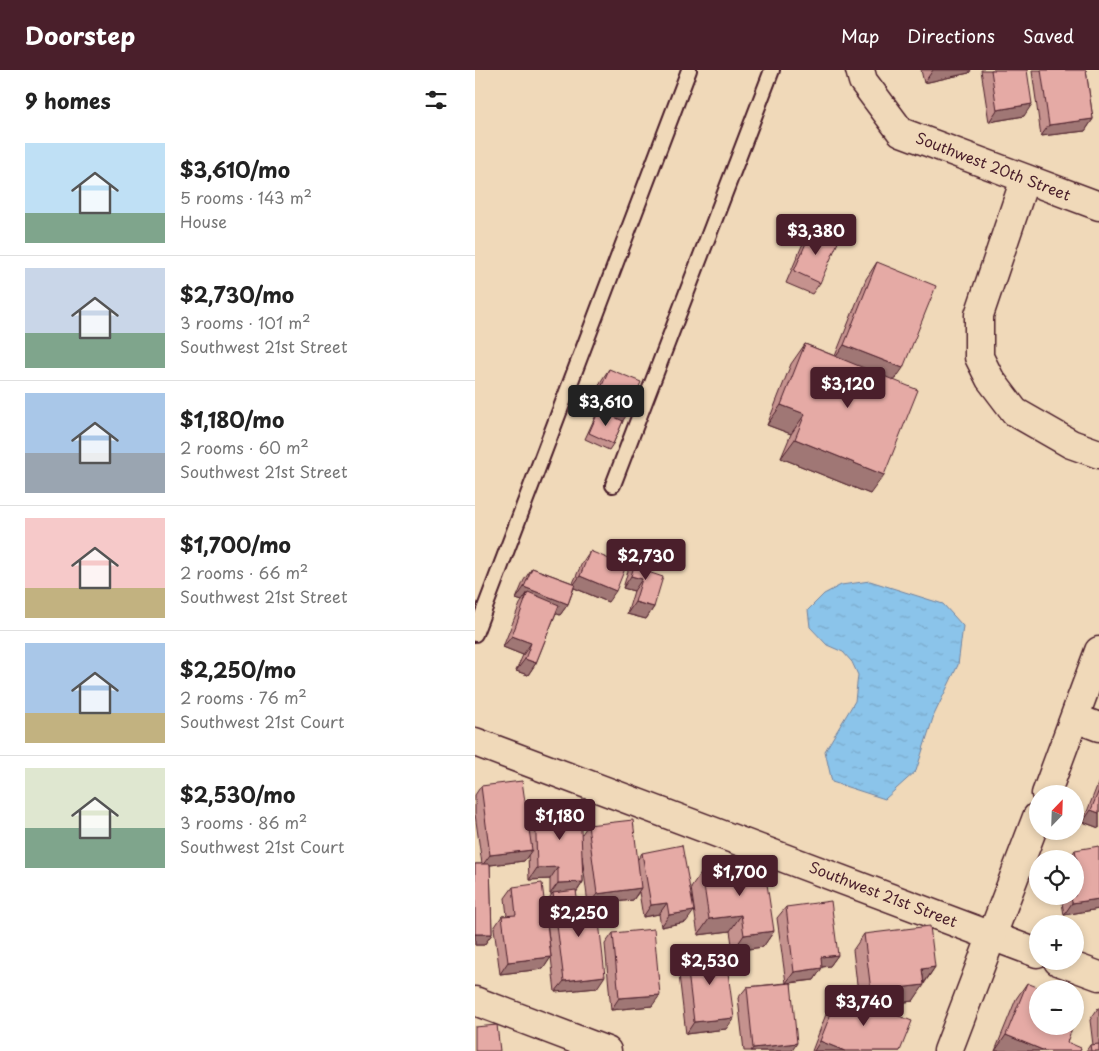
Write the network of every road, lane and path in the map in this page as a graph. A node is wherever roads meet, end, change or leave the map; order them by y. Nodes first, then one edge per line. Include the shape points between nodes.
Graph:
1 (689, 70) edge
2 (772, 70) edge
3 (861, 70) edge
4 (1025, 178) junction
5 (1099, 206) edge
6 (1099, 454) edge
7 (613, 485) dead end
8 (475, 634) edge
9 (1099, 651) edge
10 (1087, 722) edge
11 (475, 742) edge
12 (1051, 785) edge
13 (1029, 837) edge
14 (992, 936) junction
15 (1029, 951) edge
16 (1083, 970) edge
17 (1099, 976) edge
18 (475, 1001) edge
19 (607, 1051) edge
20 (948, 1051) edge

1 - 8 lane
2 - 7 lane
3 - 4 street, Southwest 20th Street via 863,81 901,132
4 - 5 street, Southwest 20th Street
4 - 6 street via 979,314 979,357 990,379 1015,412 1071,444
9 - 10 street
10 - 12 street
11 - 14 street, Southwest 21st Street
13 - 14 street
14 - 15 street, Southwest 21st Street
14 - 20 street
16 - 17 street
18 - 19 street

